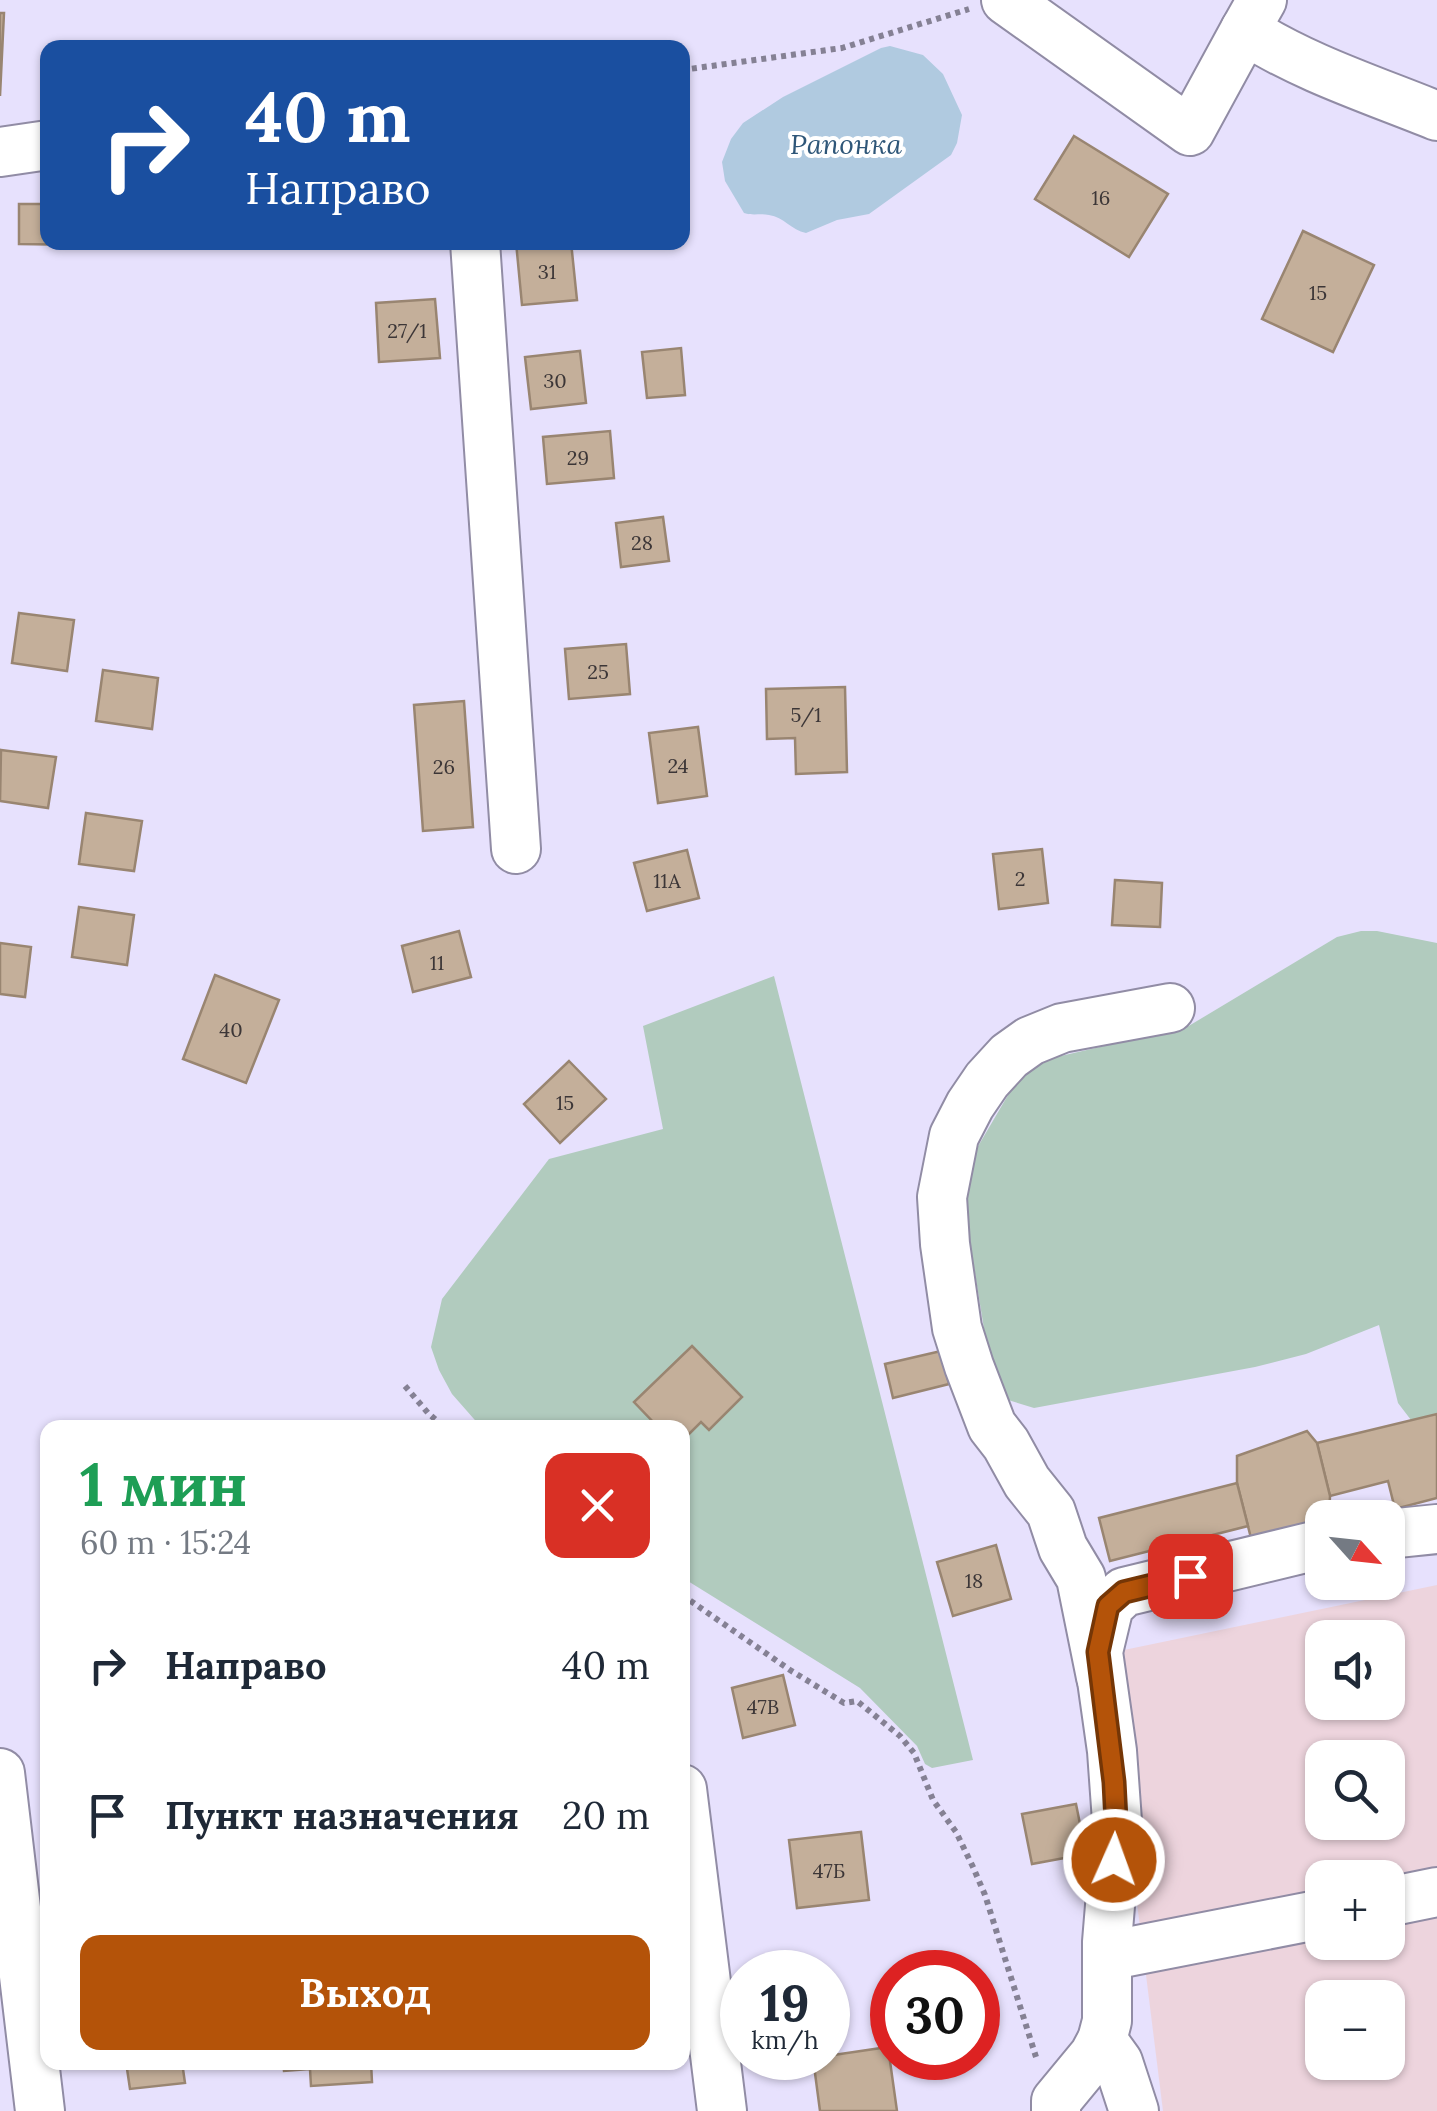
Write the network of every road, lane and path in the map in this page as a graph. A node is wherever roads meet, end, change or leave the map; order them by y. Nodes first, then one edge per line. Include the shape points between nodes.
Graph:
1 (994, 3) edge
2 (1254, 15) edge
3 (690, 69) edge
4 (1437, 116) edge
5 (40, 145) edge
6 (0, 152) edge
7 (476, 250) edge
8 (516, 849) dead end
9 (1170, 1008) dead end
10 (405, 1386) dead end
11 (436, 1420) edge
12 (1437, 1530) edge
13 (1405, 1533) edge
14 (1305, 1548) edge
15 (690, 1600) edge
16 (1101, 1677) junction
17 (0, 1773) edge
18 (690, 1853) edge
19 (1437, 1892) edge
20 (1405, 1899) edge
21 (1305, 1917) edge
22 (1107, 1956) junction
23 (1102, 2040) junction
24 (1036, 2057) dead end
25 (40, 2111) edge
26 (722, 2111) edge
27 (1056, 2111) edge
28 (1134, 2111) edge

1 - 2 street via 1190,131
1 - 3 path via 842,48
2 - 4 street via 1267,44
5 - 6 street
7 - 8 street
9 - 16 street via 1062,1028 1009,1056 954,1136 942,1197 953,1299 969,1366 992,1426 1051,1512 1081,1578
10 - 11 path
12 - 13 street
14 - 16 street via 1124,1592 1108,1606 1098,1652
15 - 24 path via 844,1703 857,1701 914,1754 980,1881
16 - 22 street via 1116,1821
17 - 25 street
18 - 26 street
19 - 20 street
21 - 22 street
22 - 23 street
23 - 27 street via 1056,2101
23 - 28 street via 1118,2062

